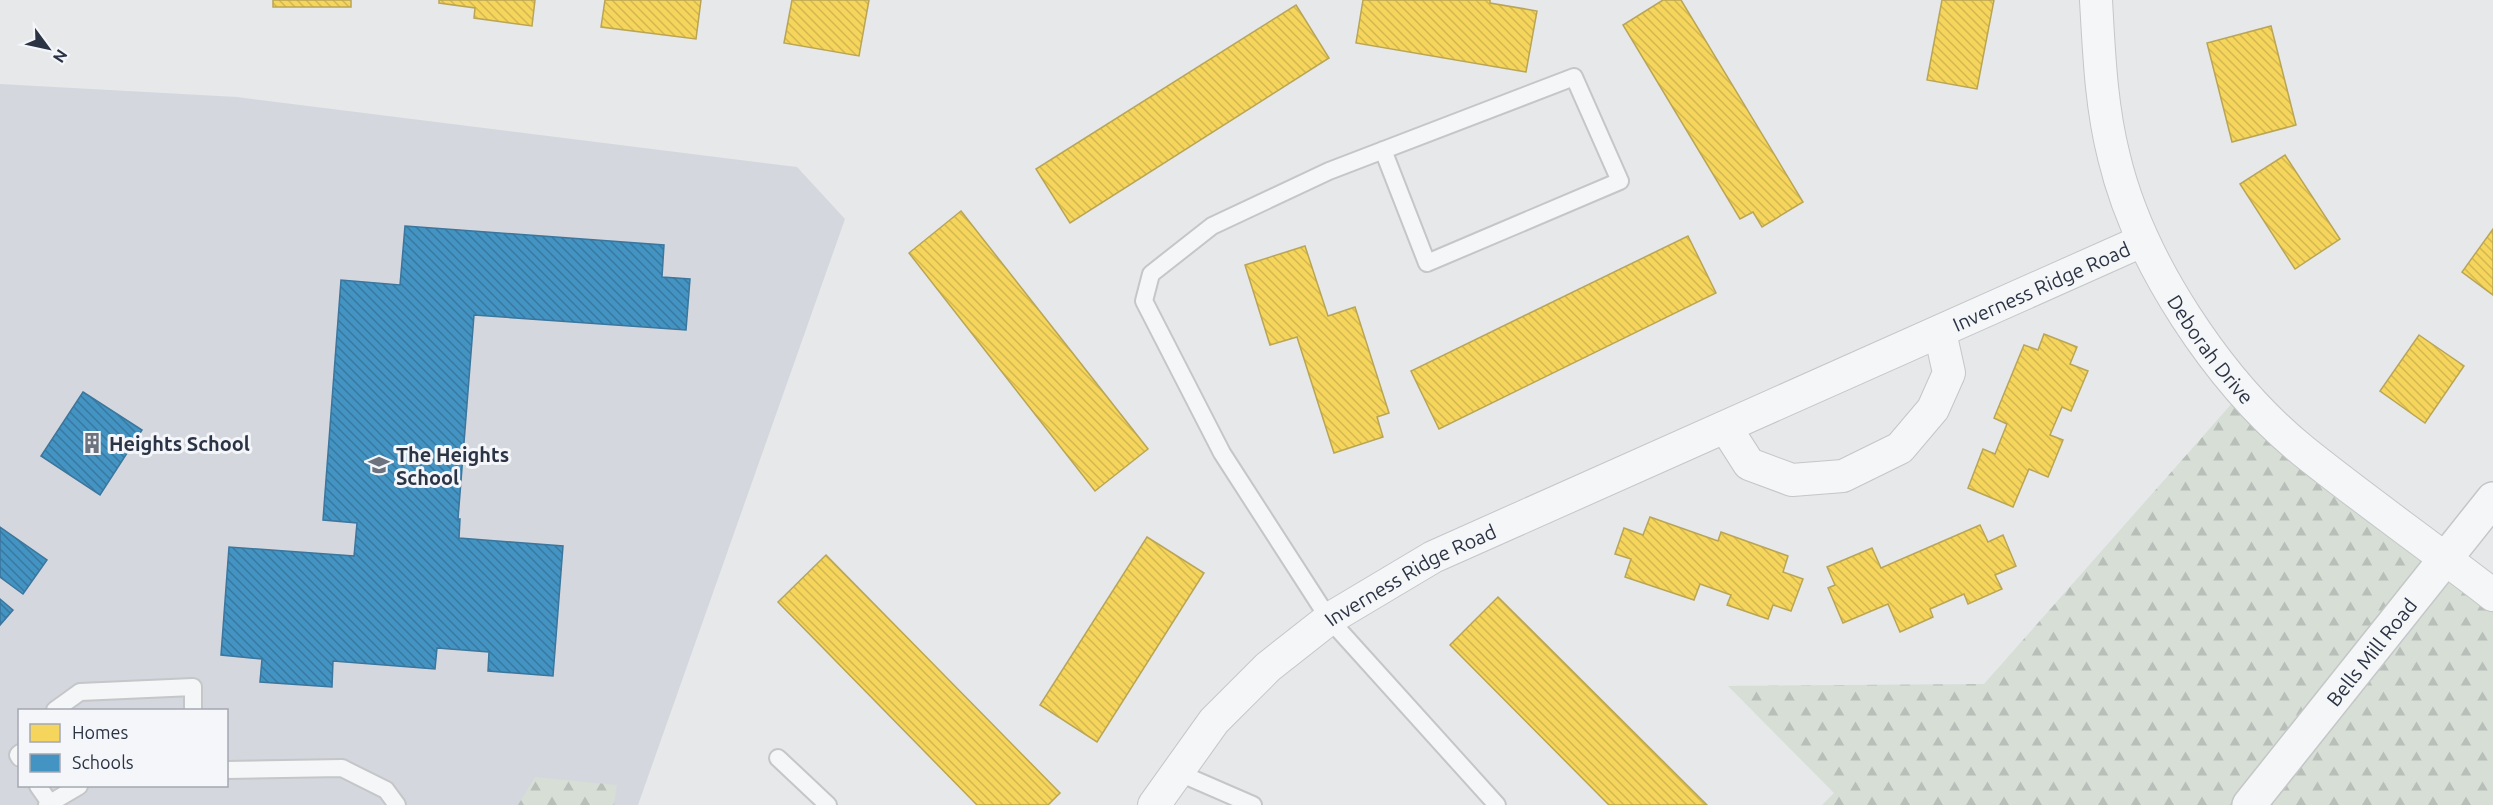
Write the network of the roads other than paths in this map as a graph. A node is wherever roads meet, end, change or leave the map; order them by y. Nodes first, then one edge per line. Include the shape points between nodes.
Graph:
1 (2096, 0) edge
2 (1383, 150) junction
3 (2142, 241) junction
4 (1940, 332) junction
5 (1725, 428) junction
6 (2493, 499) edge
7 (2446, 558) junction
8 (2493, 595) edge
9 (1329, 619) junction
10 (58, 709) edge
11 (193, 709) edge
12 (778, 758) dead end
13 (228, 770) edge
14 (1177, 772) junction
15 (39, 787) edge
16 (77, 787) edge
17 (49, 804) edge
18 (397, 805) edge
19 (828, 805) edge
20 (1154, 805) edge
21 (1253, 805) edge
22 (1497, 805) edge
23 (2249, 805) edge

1 - 3 street, Deborah Drive via 2100,80 2114,158
2 - 2 lane via 1574,77 1620,182 1427,263
2 - 9 lane via 1212,225 1151,274 1144,301 1222,453
3 - 4 street, Inverness Ridge Road
3 - 7 street, Deborah Drive via 2184,313 2242,392 2301,449
4 - 5 street, Inverness Ridge Road
4 - 5 street, Inverness Ridge Road via 1949,374 1933,409 1900,448 1843,476 1792,480 1749,464
5 - 9 street, Inverness Ridge Road via 1433,557
6 - 7 street, Bells Mill Road
7 - 8 street, Deborah Drive
7 - 23 street, Bells Mill Road
9 - 14 street, Inverness Ridge Road via 1268,667 1214,721
9 - 22 lane
10 - 11 lane via 80,692 193,687
12 - 19 lane
13 - 18 lane via 342,768 386,790
14 - 20 street, Inverness Ridge Road
14 - 21 lane
15 - 17 lane
16 - 17 lane

